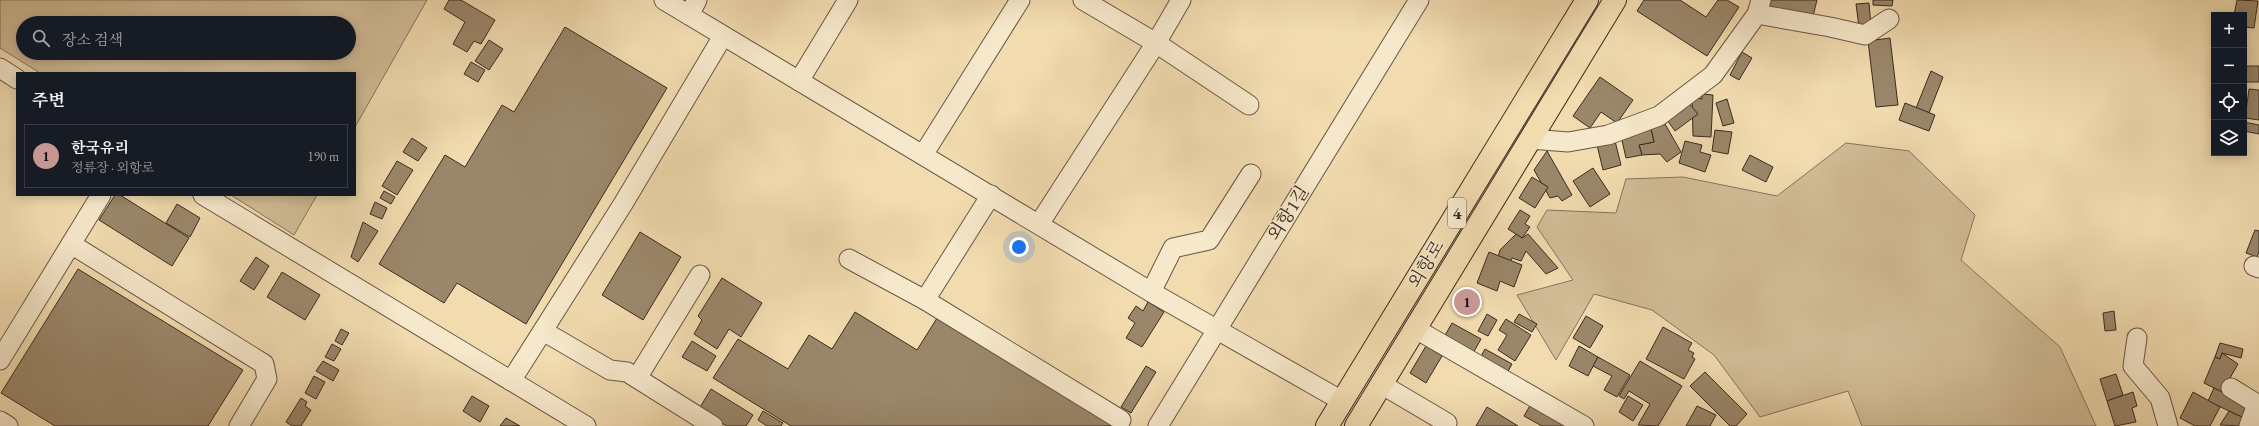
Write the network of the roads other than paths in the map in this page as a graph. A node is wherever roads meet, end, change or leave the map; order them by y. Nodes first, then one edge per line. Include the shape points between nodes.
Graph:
1 (664, 0) edge
2 (848, 0) edge
3 (1020, 0) edge
4 (1083, 0) edge
5 (1182, 0) edge
6 (1419, 0) edge
7 (1587, 0) edge
8 (1615, 0) edge
9 (1759, 7) edge
10 (693, 8) edge
11 (1889, 19) dead end
12 (723, 36) junction
13 (1156, 43) junction
14 (0, 68) edge
15 (16, 78) edge
16 (799, 81) junction
17 (1249, 105) dead end
18 (1530, 139) junction
19 (923, 155) junction
20 (1251, 174) dead end
21 (991, 195) junction
22 (100, 196) edge
23 (206, 196) edge
24 (1039, 224) junction
25 (71, 244) junction
26 (849, 259) dead end
27 (700, 275) dead end
28 (1151, 292) junction
29 (925, 300) junction
30 (1414, 328) junction
31 (1217, 329) junction
32 (543, 331) junction
33 (2137, 338) dead end
34 (0, 360) edge
35 (636, 378) junction
36 (511, 382) junction
37 (1381, 384) junction
38 (2231, 388) dead end
39 (1342, 401) junction
40 (1121, 420) dead end
41 (0, 421) edge
42 (1448, 423) dead end
43 (8, 426) edge
44 (239, 426) edge
45 (586, 426) edge
46 (713, 426) edge
47 (1158, 426) edge
48 (1327, 426) edge
49 (1356, 426) edge
50 (1584, 426) edge
51 (2168, 426) edge
52 (2249, 426) edge

1 - 10 street
2 - 16 street
3 - 19 street
4 - 13 street
5 - 13 street
6 - 31 street, 외항1길
7 - 39 main road, 외항로 / 4
8 - 18 main road, 외항로 / 4
9 - 11 street via 1866,35
9 - 18 street via 1713,75 1659,116 1608,135 1568,142
10 - 12 street
12 - 16 street
12 - 32 street
13 - 17 street
13 - 24 street
14 - 15 street
16 - 19 street
18 - 30 main road, 외항로 / 4
19 - 21 street
20 - 28 street via 1209,240 1173,248
21 - 24 street
21 - 29 street
22 - 25 street
23 - 36 street
24 - 28 street
25 - 34 street
25 - 44 street via 264,364 267,379
26 - 29 street
27 - 35 street
28 - 31 street
29 - 40 street
30 - 37 main road, 외항로 / 4
30 - 50 street
31 - 39 street
31 - 47 street, 외항1길
32 - 35 street via 610,370 627,372
32 - 36 street
33 - 51 street via 2133,366 2160,398
35 - 46 street
36 - 45 street
37 - 42 street
37 - 49 main road, 외항로 / 4
38 - 52 street via 2257,404
39 - 48 main road, 외항로 / 4
41 - 43 street

